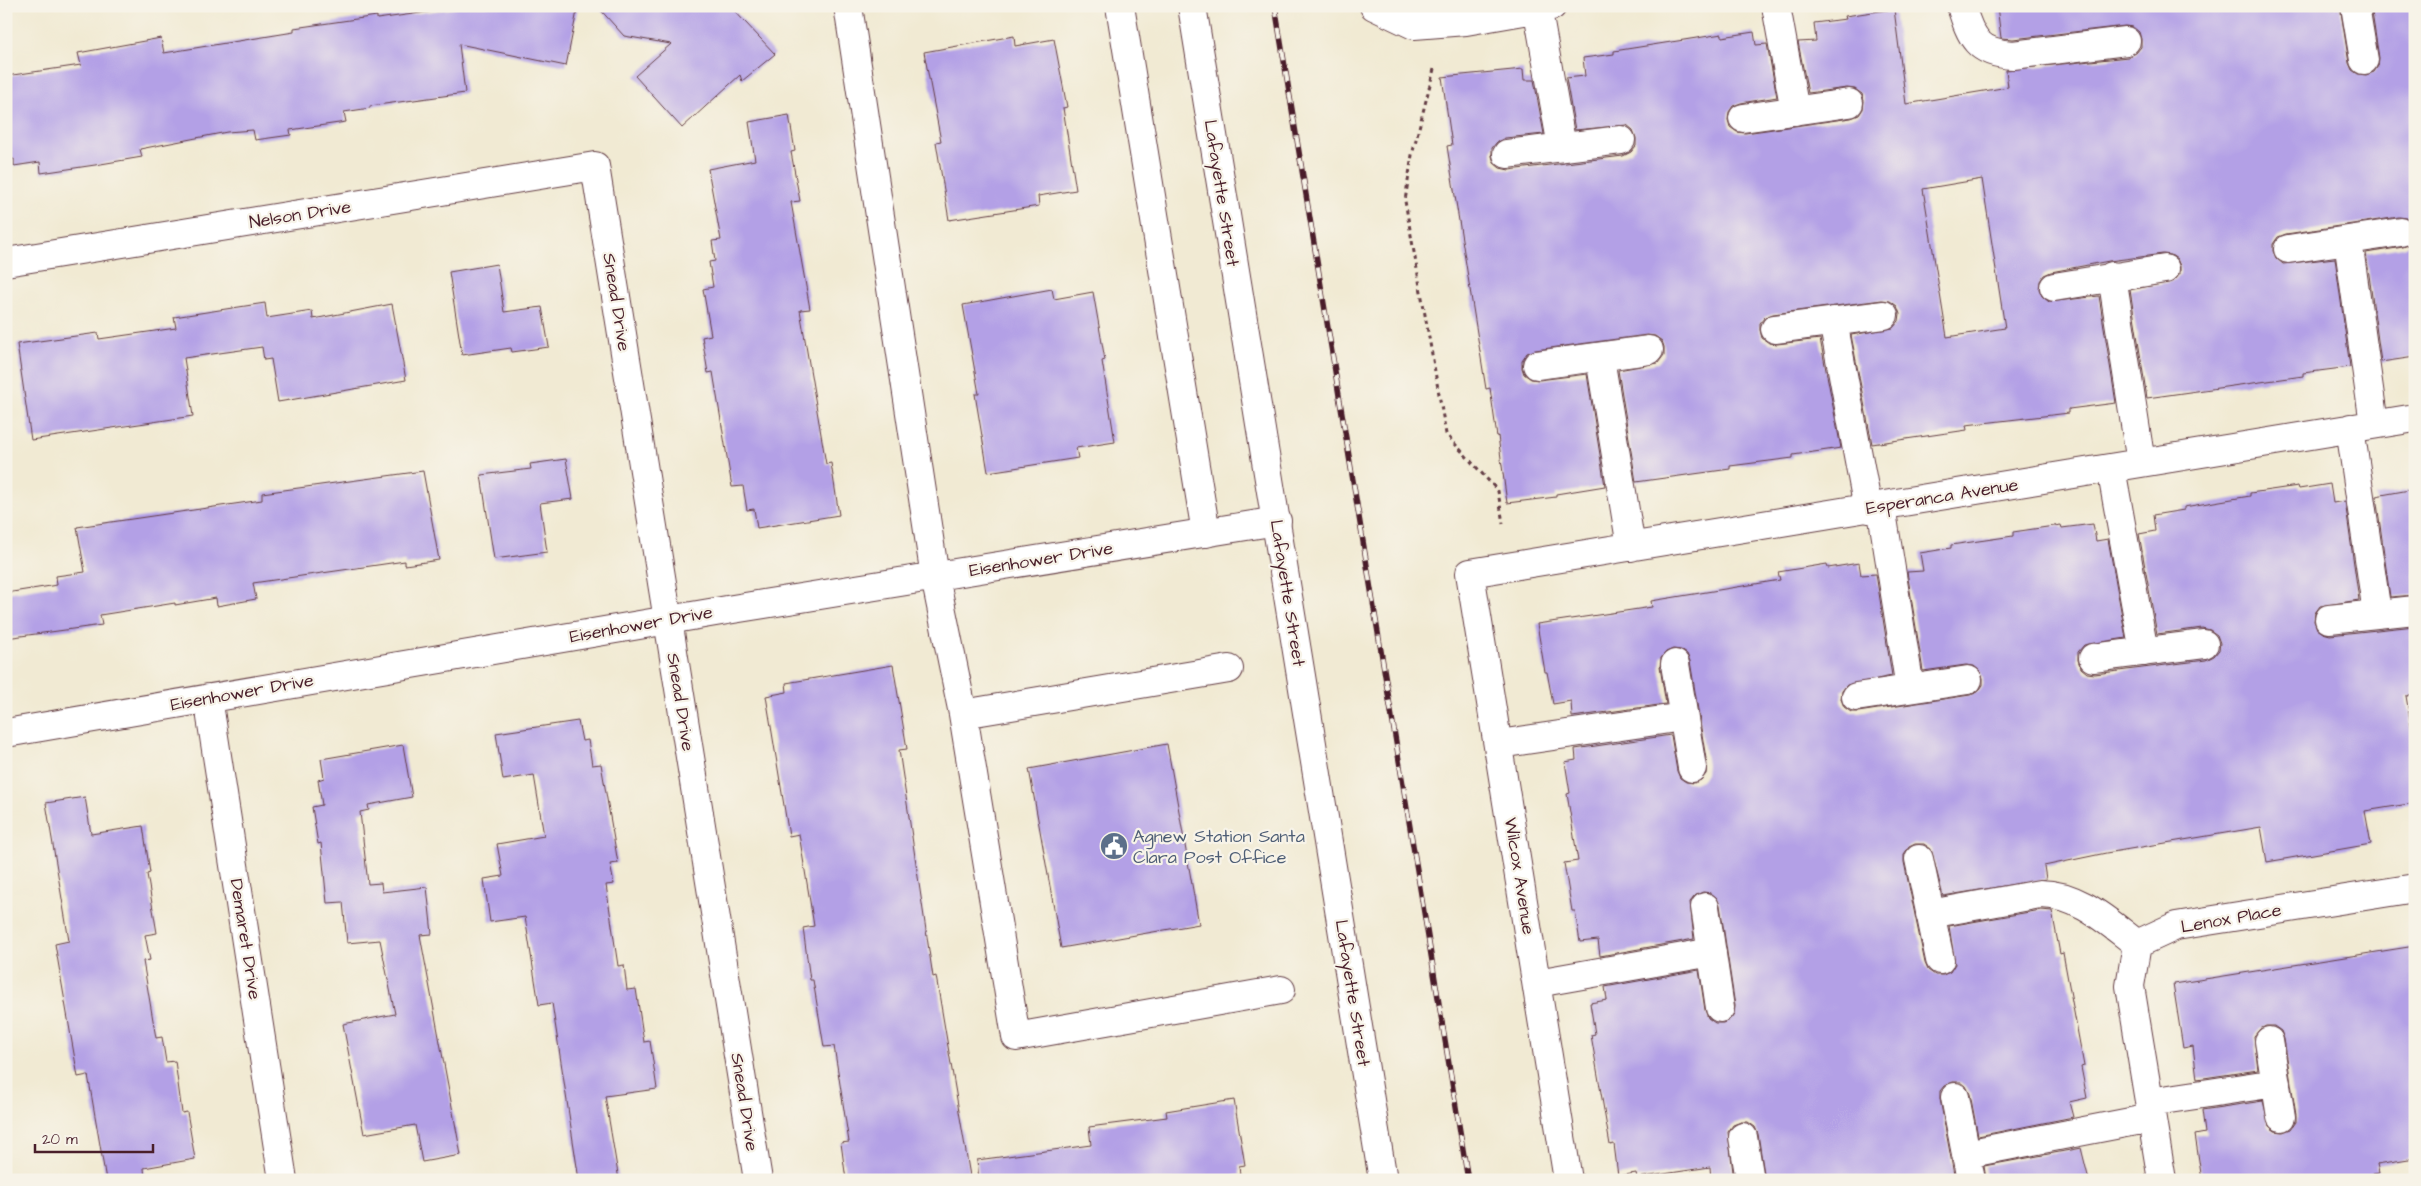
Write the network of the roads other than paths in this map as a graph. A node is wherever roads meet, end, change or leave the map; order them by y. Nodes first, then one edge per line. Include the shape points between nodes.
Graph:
1 (848, 6) edge
2 (1120, 6) edge
3 (1192, 6) edge
4 (1374, 6) edge
5 (1776, 6) edge
6 (1961, 6) edge
7 (2355, 6) edge
8 (1542, 7) edge
9 (2126, 41) dead end
10 (2364, 60) dead end
11 (1849, 103) dead end
12 (1795, 111) junction
13 (1742, 118) dead end
14 (1621, 140) dead end
15 (1562, 147) junction
16 (1507, 154) dead end
17 (595, 166) joint
18 (2401, 232) dead end
19 (2348, 241) junction
20 (2288, 249) dead end
21 (6, 262) edge
22 (2165, 269) dead end
23 (2112, 276) junction
24 (2054, 287) dead end
25 (1884, 315) dead end
26 (1833, 321) junction
27 (1775, 329) dead end
28 (1649, 350) dead end
29 (1600, 358) junction
30 (1537, 365) dead end
31 (2415, 418) edge
32 (2362, 426) junction
33 (2141, 463) junction
34 (2111, 468) junction
35 (1874, 507) junction
36 (1276, 521) junction
37 (1206, 532) junction
38 (1631, 547) junction
39 (1470, 573) joint
40 (935, 577) junction
41 (2415, 610) edge
42 (2376, 613) junction
43 (2329, 619) dead end
44 (668, 620) junction
45 (2204, 644) dead end
46 (2144, 652) junction
47 (2093, 658) dead end
48 (1675, 664) dead end
49 (1229, 669) dead end
50 (1968, 680) dead end
51 (1910, 688) junction
52 (1856, 697) dead end
53 (208, 698) junction
54 (964, 714) junction
55 (1683, 716) junction
56 (6, 733) edge
57 (1499, 744) junction
58 (1692, 768) dead end
59 (1919, 859) dead end
60 (2415, 888) edge
61 (1705, 907) dead end
62 (1930, 914) junction
63 (2138, 944) junction
64 (1712, 952) junction
65 (1940, 960) dead end
66 (1537, 983) junction
67 (1281, 990) dead end
68 (1720, 1008) dead end
69 (2269, 1041) dead end
70 (2276, 1083) junction
71 (1955, 1097) dead end
72 (2150, 1110) junction
73 (2281, 1117) dead end
74 (1743, 1137) dead end
75 (1969, 1167) edge
76 (283, 1180) edge
77 (758, 1180) edge
78 (1383, 1180) edge
79 (1568, 1180) edge
80 (1750, 1180) edge
81 (2162, 1180) edge

1 - 40 street
2 - 37 street
3 - 36 street, Lafayette Street
4 - 8 street via 1414,25 1466,21
5 - 12 street
6 - 9 street via 1976,42 1997,54 2013,55
7 - 10 street
8 - 15 street
11 - 12 street
12 - 13 street
14 - 15 street
15 - 16 street
17 - 21 street, Nelson Drive
17 - 44 street, Snead Drive
18 - 19 street
19 - 20 street
19 - 32 street
22 - 23 street
23 - 24 street
23 - 33 street
25 - 26 street
26 - 27 street
26 - 35 street
28 - 29 street
29 - 30 street
29 - 38 street
31 - 32 street, Esperanca Avenue
32 - 33 street, Esperanca Avenue
32 - 42 street
33 - 34 street, Esperanca Avenue
34 - 35 street, Esperanca Avenue
34 - 46 street
35 - 38 street, Esperanca Avenue
35 - 51 street
36 - 37 street, Eisenhower Drive
36 - 78 street, Lafayette Street
37 - 40 street, Eisenhower Drive
38 - 39 street, Esperanca Avenue
39 - 57 street, Wilcox Avenue
40 - 44 street, Eisenhower Drive
40 - 54 street
41 - 42 street
42 - 43 street
44 - 53 street, Eisenhower Drive
44 - 77 street, Snead Drive
45 - 46 street
46 - 47 street
48 - 55 street
49 - 54 street
50 - 51 street
51 - 52 street
53 - 56 street, Eisenhower Drive
53 - 76 street, Demaret Drive
54 - 67 street via 1016,1037
55 - 57 street
55 - 58 street
57 - 66 street, Wilcox Avenue
59 - 62 street
60 - 63 street, Lenox Place via 2176,926
61 - 64 street
62 - 63 street via 2051,894 2079,902
62 - 65 street
63 - 72 street via 2130,986
64 - 66 street
64 - 68 street
66 - 79 street, Wilcox Avenue
69 - 70 street
70 - 72 street
70 - 73 street
71 - 75 street
72 - 75 street
72 - 81 street
74 - 80 street

